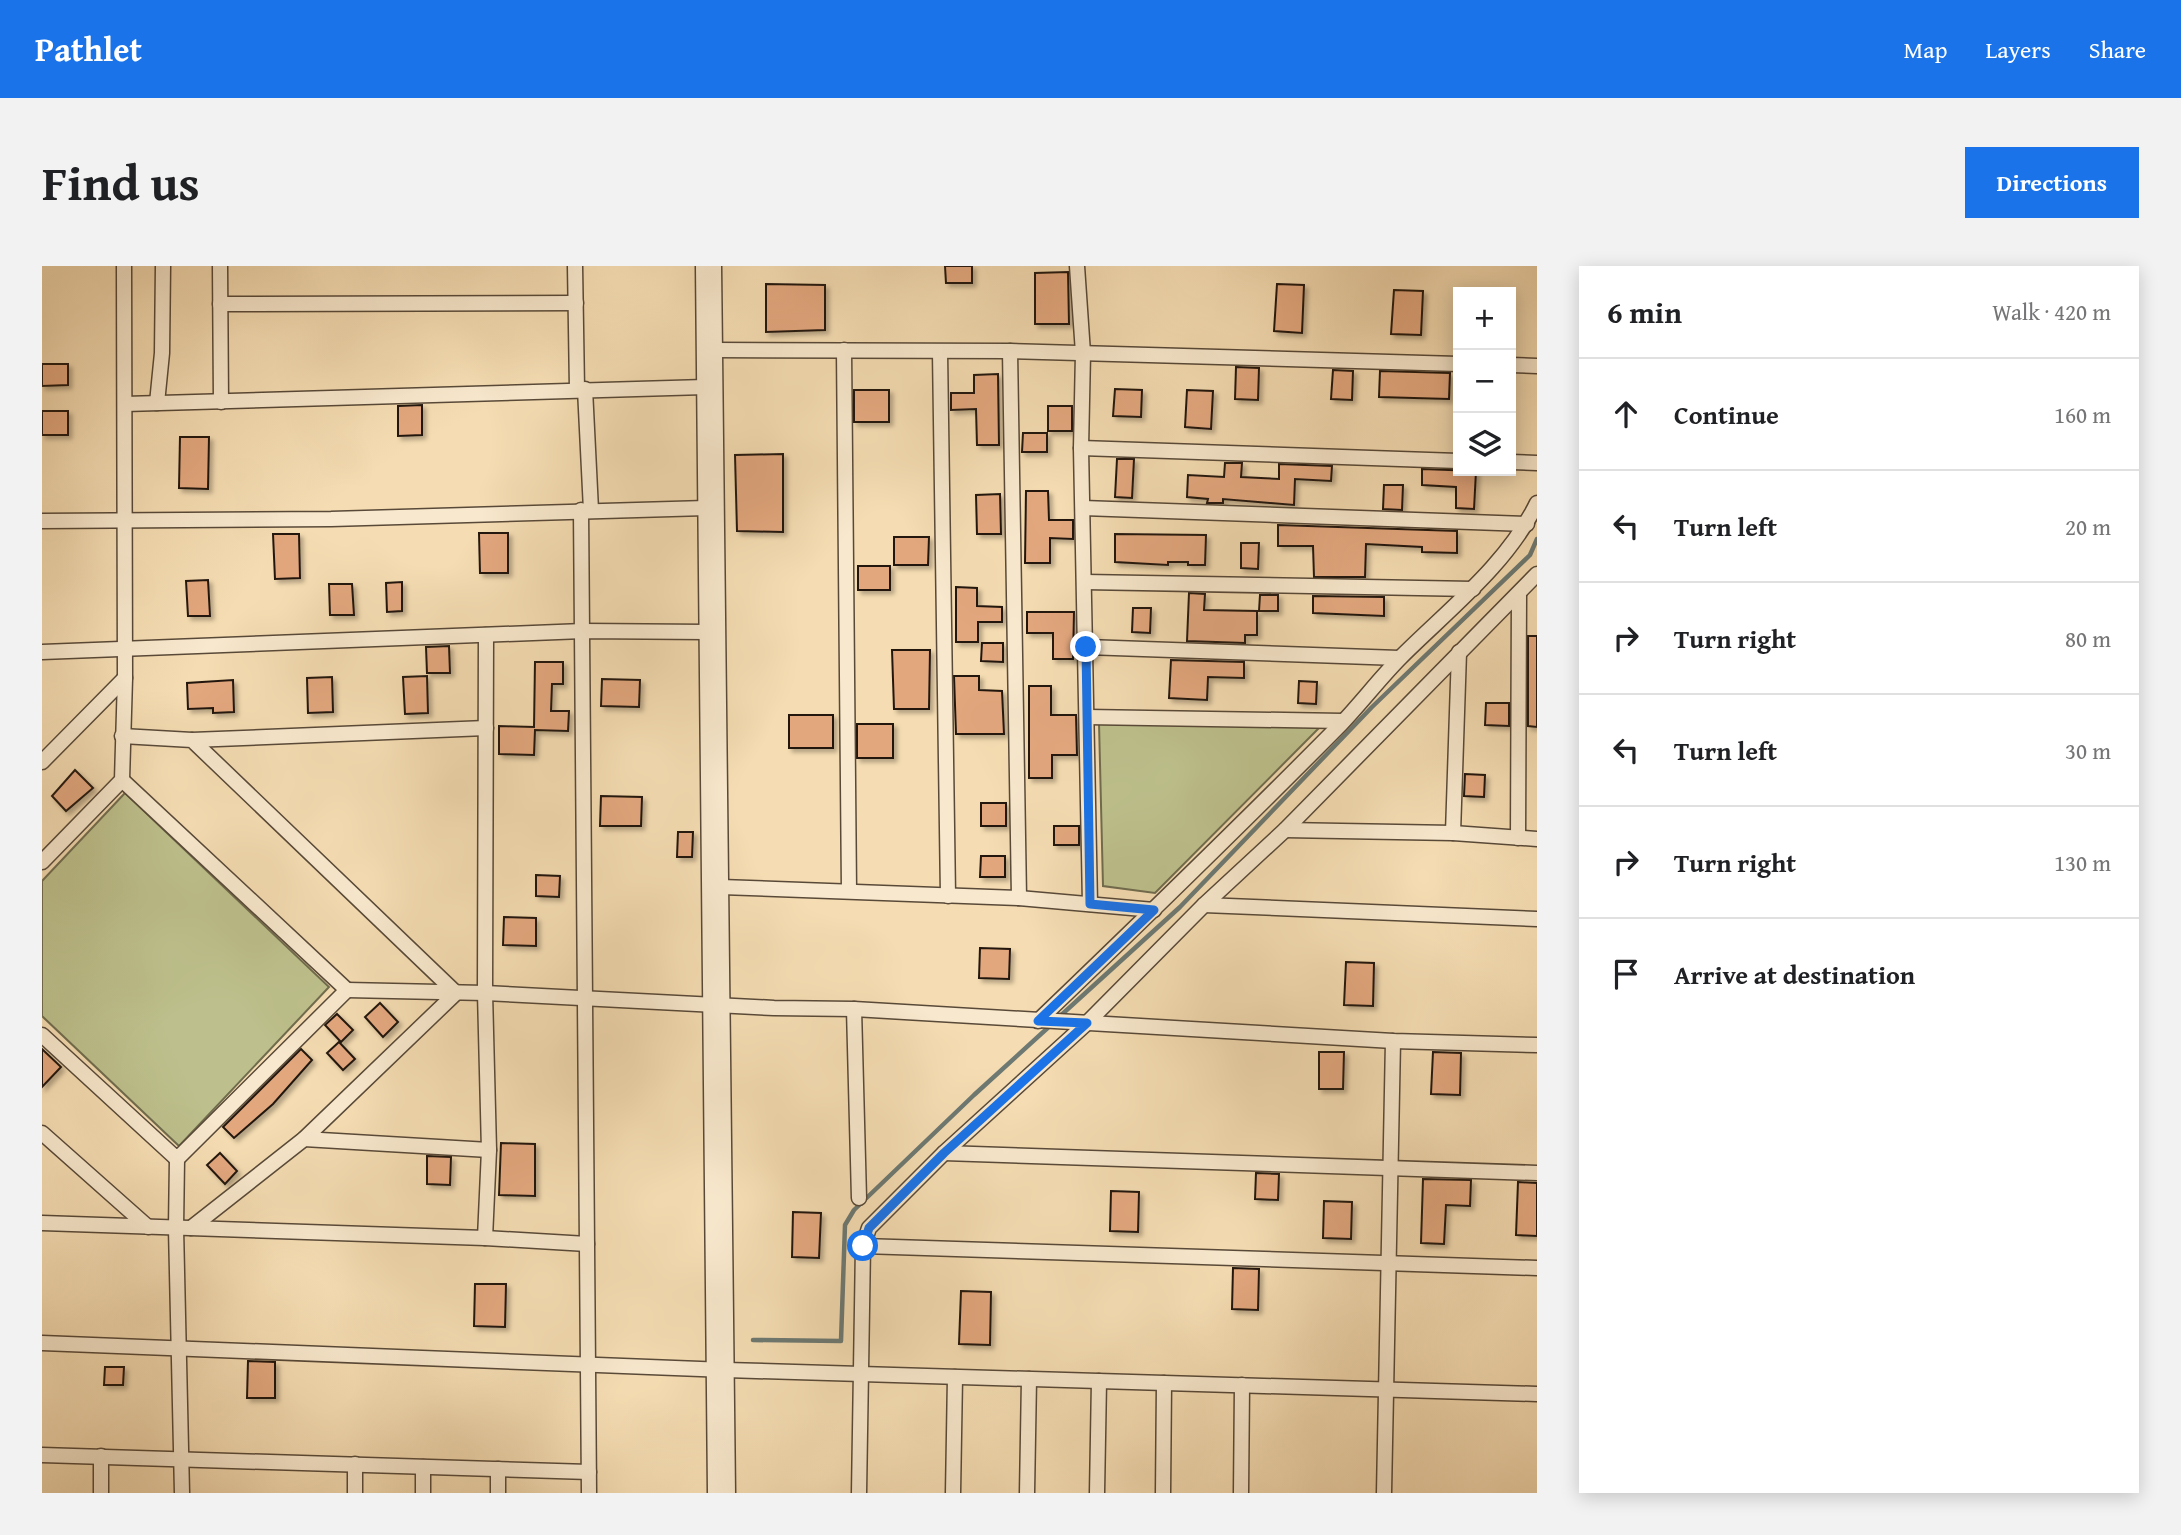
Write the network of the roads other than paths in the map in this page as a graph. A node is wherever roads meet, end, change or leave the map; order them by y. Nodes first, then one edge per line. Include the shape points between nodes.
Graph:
1 (124, 266) edge
2 (163, 266) edge
3 (220, 266) edge
4 (575, 266) edge
5 (703, 266) edge
6 (714, 266) edge
7 (1077, 266) edge
8 (576, 303) junction
9 (220, 304) junction
10 (715, 350) junction
11 (844, 350) junction
12 (1010, 351) junction
13 (940, 352) junction
14 (1083, 353) junction
15 (1453, 364) edge
16 (1516, 365) edge
17 (1537, 366) edge
18 (705, 387) junction
19 (581, 389) junction
20 (221, 402) junction
21 (157, 403) junction
22 (125, 404) junction
23 (1081, 448) junction
24 (1453, 461) edge
25 (1516, 463) edge
26 (1537, 463) edge
27 (1537, 503) edge
28 (706, 508) junction
29 (1083, 508) junction
30 (586, 510) junction
31 (124, 519) junction
32 (42, 521) edge
33 (1527, 524) junction
34 (1537, 574) edge
35 (1085, 582) junction
36 (1473, 589) junction
37 (1520, 594) junction
38 (583, 631) junction
39 (707, 632) junction
40 (486, 635) junction
41 (1086, 647) junction
42 (124, 649) junction
43 (42, 652) edge
44 (1459, 652) junction
45 (1399, 658) junction
46 (125, 678) junction
47 (1087, 717) junction
48 (1343, 721) junction
49 (486, 728) junction
50 (121, 736) junction
51 (192, 740) junction
52 (44, 758) edge
53 (122, 779) junction
54 (1285, 830) junction
55 (1453, 833) junction
56 (1518, 838) junction
57 (1537, 839) edge
58 (42, 862) edge
59 (721, 887) junction
60 (849, 891) junction
61 (947, 896) junction
62 (1018, 898) junction
63 (1090, 904) junction
64 (1204, 905) junction
65 (1154, 910) junction
66 (1537, 919) edge
67 (347, 989) junction
68 (456, 993) junction
69 (485, 993) junction
70 (585, 999) junction
71 (716, 1005) junction
72 (854, 1009) junction
73 (1038, 1021) junction
74 (1087, 1023) junction
75 (42, 1035) edge
76 (1393, 1041) junction
77 (1537, 1045) edge
78 (42, 1133) edge
79 (304, 1139) junction
80 (489, 1150) junction
81 (944, 1153) junction
82 (177, 1159) junction
83 (1389, 1169) junction
84 (1537, 1173) edge
85 (859, 1198) dead end
86 (42, 1223) edge
87 (148, 1227) junction
88 (183, 1228) junction
89 (485, 1238) junction
90 (587, 1244) junction
91 (863, 1246) junction
92 (1387, 1264) junction
93 (1537, 1268) edge
94 (42, 1343) edge
95 (179, 1347) junction
96 (587, 1365) junction
97 (720, 1370) junction
98 (859, 1374) junction
99 (955, 1377) junction
100 (1029, 1379) junction
101 (1099, 1381) junction
102 (1164, 1383) junction
103 (1242, 1385) junction
104 (1385, 1390) junction
105 (1537, 1394) edge
106 (42, 1455) edge
107 (101, 1457) junction
108 (182, 1459) junction
109 (355, 1464) junction
110 (423, 1467) junction
111 (498, 1469) junction
112 (589, 1472) junction
113 (101, 1493) edge
114 (182, 1493) edge
115 (355, 1493) edge
116 (423, 1493) edge
117 (498, 1493) edge
118 (589, 1493) edge
119 (715, 1493) edge
120 (728, 1493) edge
121 (859, 1493) edge
122 (953, 1493) edge
123 (1027, 1493) edge
124 (1097, 1493) edge
125 (1163, 1493) edge
126 (1241, 1493) edge
127 (1384, 1493) edge

1 - 22 street
2 - 21 street
3 - 9 street
4 - 8 street
5 - 18 street
6 - 10 street
7 - 14 street
8 - 9 street
8 - 19 street
9 - 20 street
10 - 11 street
10 - 59 street
11 - 13 street
11 - 60 street
12 - 13 street
12 - 14 street
12 - 62 street
13 - 61 street
14 - 15 street
14 - 23 street
16 - 17 street
18 - 19 street
18 - 28 street
19 - 20 street
19 - 30 street
20 - 21 street
21 - 22 street
22 - 31 street
23 - 24 street
23 - 29 street
25 - 26 street
27 - 33 street
28 - 30 street
28 - 39 street
29 - 33 street
29 - 35 street
30 - 31 street via 331,519
30 - 38 street
31 - 32 street
31 - 42 street
33 - 36 street
34 - 37 street
35 - 36 street
35 - 41 street
36 - 45 street
37 - 44 street
37 - 56 street
38 - 39 street
38 - 40 street
38 - 70 street
39 - 71 street
40 - 42 street
40 - 49 street
41 - 45 street
41 - 47 street
42 - 43 street
42 - 46 street
44 - 54 street
44 - 55 street
45 - 48 street
46 - 50 street
46 - 52 street
47 - 48 street
47 - 63 street
48 - 65 street
49 - 51 street
49 - 69 street
50 - 51 street
50 - 53 street
51 - 68 street
53 - 58 street
53 - 67 street
54 - 55 street
54 - 64 street
55 - 56 street
56 - 57 street
59 - 60 street
59 - 71 street
60 - 61 street
61 - 62 street
62 - 63 street
63 - 65 street
64 - 66 street
64 - 74 street
65 - 73 street
67 - 68 street
67 - 82 street
68 - 69 street
68 - 79 street
69 - 70 street
69 - 80 street
70 - 71 street
70 - 90 street
71 - 72 street
71 - 97 street
72 - 73 street
72 - 85 street
73 - 74 street
74 - 76 street
74 - 81 street
75 - 82 street
76 - 77 street
76 - 83 street
78 - 87 street
79 - 80 street
79 - 88 street
80 - 89 street
81 - 83 street
81 - 91 street via 869,1228
82 - 88 street
83 - 84 street
83 - 92 street
86 - 87 street
87 - 88 street
88 - 89 street
88 - 95 street
89 - 90 street
90 - 96 street
91 - 92 street
91 - 98 street
92 - 93 street
92 - 104 street
94 - 95 street
95 - 96 street
95 - 108 street
96 - 97 street
96 - 112 street
97 - 98 street
97 - 119 street
97 - 120 street
98 - 99 street
98 - 121 street
99 - 100 street
99 - 122 street
100 - 101 street
100 - 123 street
101 - 102 street
101 - 124 street
102 - 103 street
102 - 125 street
103 - 104 street
103 - 126 street
104 - 105 street
104 - 127 street
106 - 107 street
107 - 108 street
107 - 113 street
108 - 109 street
108 - 114 street
109 - 110 street
109 - 115 street
110 - 111 street
110 - 116 street
111 - 112 street
111 - 117 street
112 - 118 street

